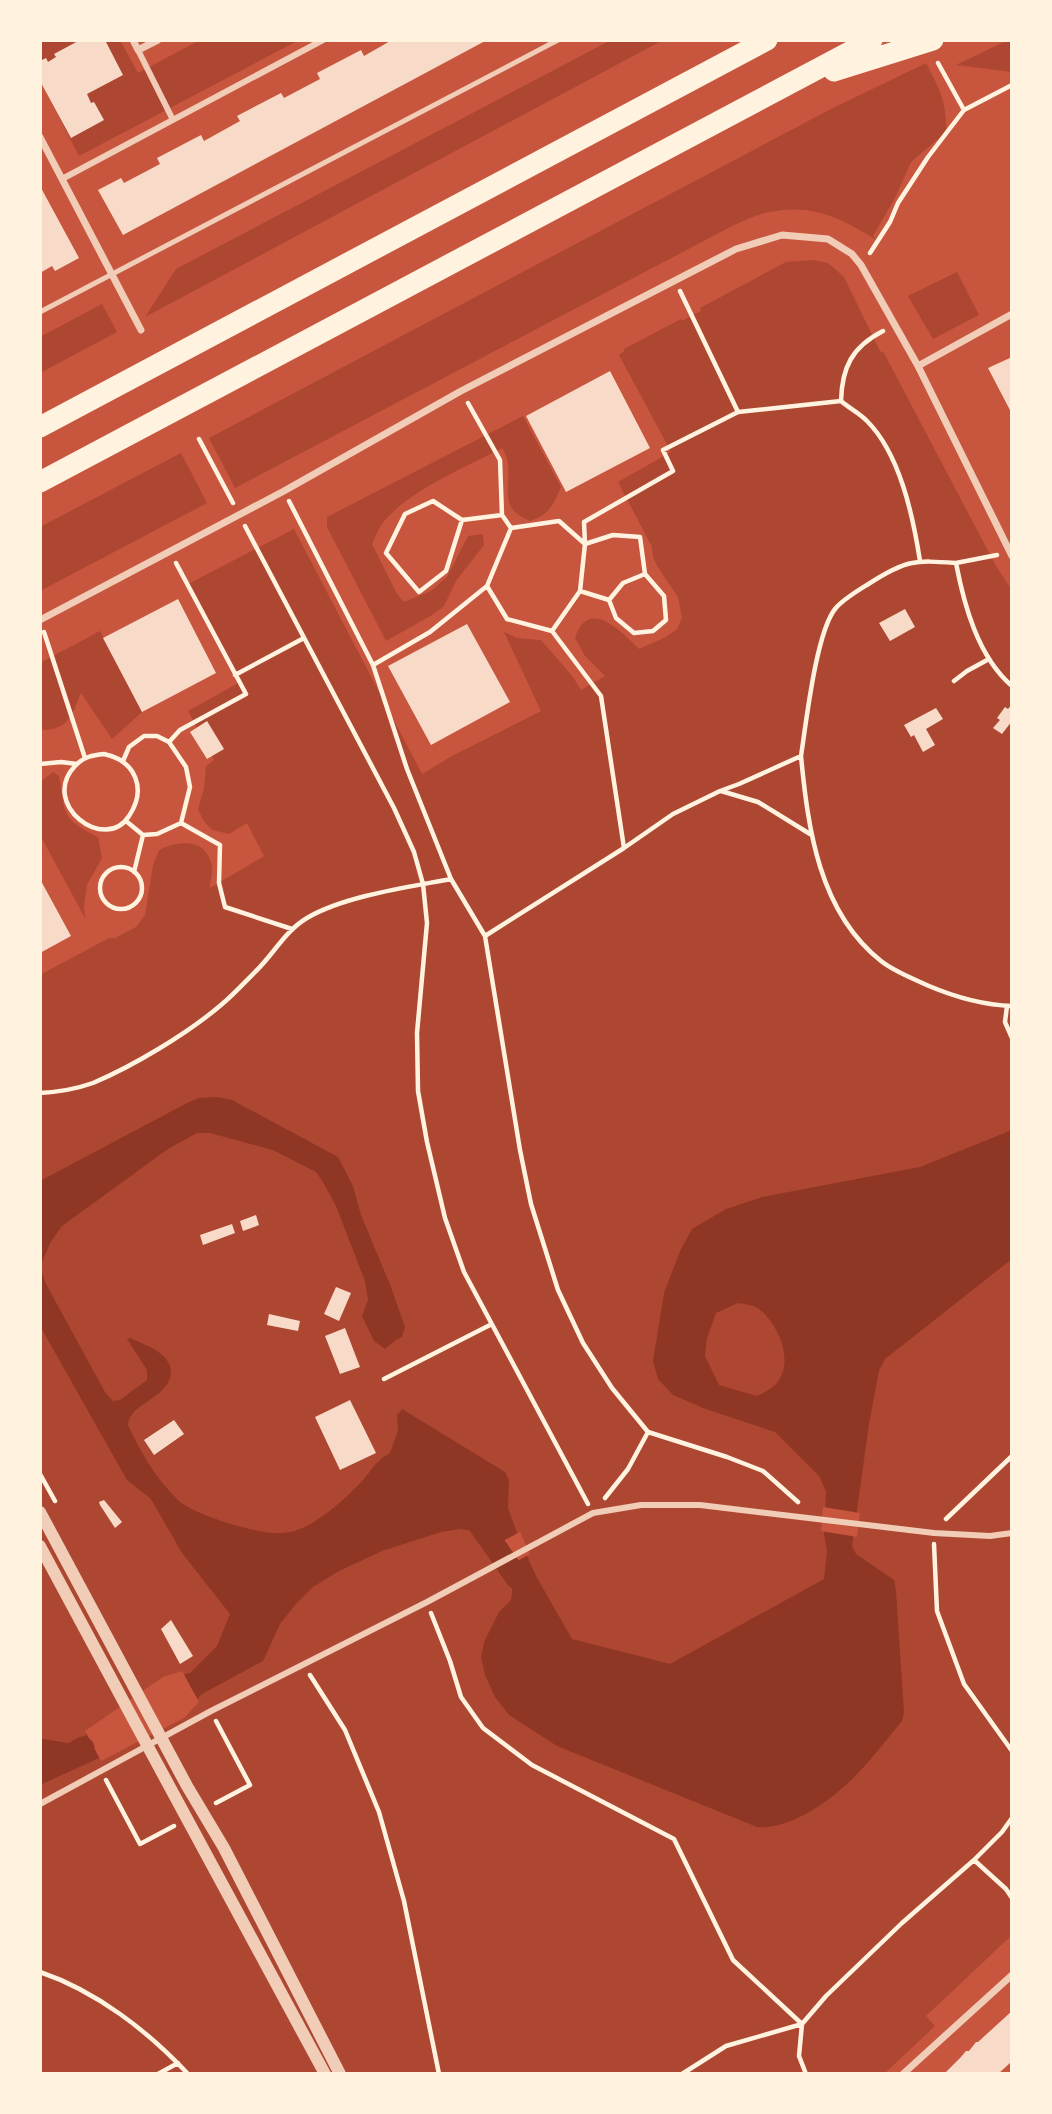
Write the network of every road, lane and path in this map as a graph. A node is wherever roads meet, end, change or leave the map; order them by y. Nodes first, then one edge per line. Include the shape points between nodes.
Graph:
1 (133, 40) edge
2 (158, 40) edge
3 (323, 40) edge
4 (558, 40) edge
5 (872, 40) edge
6 (933, 40) edge
7 (761, 43) edge
8 (138, 50) junction
9 (938, 63) dead end
10 (789, 85) junction
11 (1012, 85) edge
12 (964, 110) junction
13 (173, 120) junction
14 (40, 137) edge
15 (62, 179) junction
16 (861, 265) junction
17 (112, 275) junction
18 (675, 282) junction
19 (40, 312) edge
20 (1012, 314) edge
21 (894, 325) junction
22 (141, 330) dead end
23 (918, 366) junction
24 (461, 391) junction
25 (841, 401) junction
26 (738, 412) junction
27 (40, 427) edge
28 (199, 439) dead end
29 (40, 482) edge
30 (284, 491) junction
31 (240, 515) junction
32 (502, 515) junction
33 (462, 520) junction
34 (511, 528) junction
35 (585, 544) junction
36 (170, 552) junction
37 (1010, 554) edge
38 (920, 561) junction
39 (956, 563) junction
40 (645, 574) junction
41 (487, 586) junction
42 (580, 591) junction
43 (609, 600) junction
44 (40, 621) edge
45 (552, 631) junction
46 (304, 638) junction
47 (989, 659) junction
48 (373, 665) junction
49 (235, 674) junction
50 (954, 681) dead end
51 (1012, 686) edge
52 (169, 742) junction
53 (801, 756) junction
54 (85, 758) junction
55 (123, 761) junction
56 (40, 764) edge
57 (77, 764) junction
58 (720, 790) junction
59 (126, 821) junction
60 (181, 823) junction
61 (810, 834) junction
62 (143, 835) junction
63 (624, 848) junction
64 (134, 872) junction
65 (451, 879) junction
66 (423, 884) junction
67 (292, 929) junction
68 (485, 936) junction
69 (1009, 1006) edge
70 (1012, 1038) edge
71 (40, 1093) edge
72 (490, 1325) junction
73 (384, 1379) dead end
74 (648, 1432) junction
75 (1012, 1456) edge
76 (40, 1511) edge
77 (593, 1513) junction
78 (811, 1519) junction
79 (934, 1533) junction
80 (1012, 1533) edge
81 (40, 1546) edge
82 (427, 1602) junction
83 (302, 1664) junction
84 (211, 1712) junction
85 (1012, 1751) edge
86 (116, 1799) dead end
87 (215, 1803) dead end
88 (40, 1804) edge
89 (1012, 1818) edge
90 (174, 1825) dead end
91 (974, 1860) junction
92 (1012, 1898) edge
93 (40, 1972) edge
94 (1012, 1975) edge
95 (802, 2024) junction
96 (178, 2063) junction
97 (158, 2074) edge
98 (188, 2074) edge
99 (325, 2074) edge
100 (340, 2074) edge
101 (439, 2074) edge
102 (682, 2074) edge
103 (806, 2074) edge
104 (903, 2074) edge

1 - 8 street
2 - 8 street
3 - 13 street
4 - 17 lane
5 - 10 highway
6 - 10 highway
7 - 27 highway
8 - 13 street
9 - 12 path
10 - 29 highway
11 - 12 path
12 - 16 path via 928,156
13 - 15 street
14 - 15 street
15 - 17 street
16 - 18 street via 828,239 782,235 736,250
16 - 21 street
17 - 19 lane
17 - 22 street
18 - 24 street
18 - 26 path
20 - 23 street
21 - 23 street
21 - 25 path via 867,340 849,360 841,382
23 - 37 street
24 - 30 street
24 - 32 path via 500,460
25 - 26 path
25 - 38 path via 881,439 903,484
26 - 35 path via 663,450 673,471 584,522
28 - 31 path
30 - 31 street
30 - 48 path
31 - 36 street
31 - 46 path
32 - 33 path
32 - 34 path
33 - 33 path via 433,502 405,514 386,553 419,592 446,571
34 - 35 path via 559,521
34 - 41 path
35 - 40 path via 613,535 640,537
35 - 42 path
36 - 44 street
36 - 49 path
37 - 39 path
38 - 39 path
38 - 53 path via 896,567 835,609 815,670
39 - 47 path via 971,618
40 - 43 path via 623,583
40 - 43 path via 664,596 666,620 653,631 634,634 616,618
41 - 45 path via 506,619
41 - 48 path via 430,632
42 - 43 path
42 - 45 path
44 - 54 path
45 - 63 path via 601,696
46 - 49 path
46 - 66 path via 394,808
47 - 50 path
47 - 51 path
48 - 65 path via 407,769
49 - 52 path via 246,694 180,730
52 - 55 path via 144,736 129,747
52 - 60 path via 186,767 190,787
53 - 58 path
53 - 61 path
54 - 55 path via 104,754
54 - 57 path
55 - 59 path via 131,768 138,789
56 - 57 path
57 - 59 path via 70,771 64,793 73,815 104,830
58 - 61 path via 758,802
58 - 63 path via 673,814
59 - 62 path
60 - 62 path
60 - 67 path via 220,845 219,883 225,907
61 - 69 path via 838,910 881,961 946,993
62 - 64 path
63 - 68 path
64 - 64 path via 115,868 104,876 101,894 109,906 125,909 136,904 142,887
65 - 66 path
65 - 68 path
66 - 67 path via 326,909
66 - 72 path via 427,923 417,1033 418,1091 445,1219
67 - 71 path via 261,967 192,1027 92,1083
68 - 74 path via 520,1150 550,1266 583,1343
69 - 70 path via 1005,1022
72 - 73 path
72 - 77 path
74 - 77 path via 628,1469
74 - 78 path via 763,1471
75 - 79 path
76 - 100 street via 224,1848
77 - 78 street via 641,1505 700,1505
77 - 82 street
78 - 79 street
79 - 80 street
79 - 85 path via 937,1611 964,1685
81 - 99 street
82 - 83 street
82 - 95 path via 461,1698 483,1728 532,1765 674,1839 733,1960
83 - 84 street
83 - 101 path via 345,1730 379,1812 404,1900
84 - 87 path via 250,1784
84 - 88 street
86 - 90 path via 140,1843
89 - 91 path
91 - 92 path
91 - 95 path via 902,1923
93 - 96 path via 86,1992 126,2018
94 - 104 street
95 - 102 path via 726,2046
95 - 103 path via 799,2056
96 - 97 path
96 - 98 path

